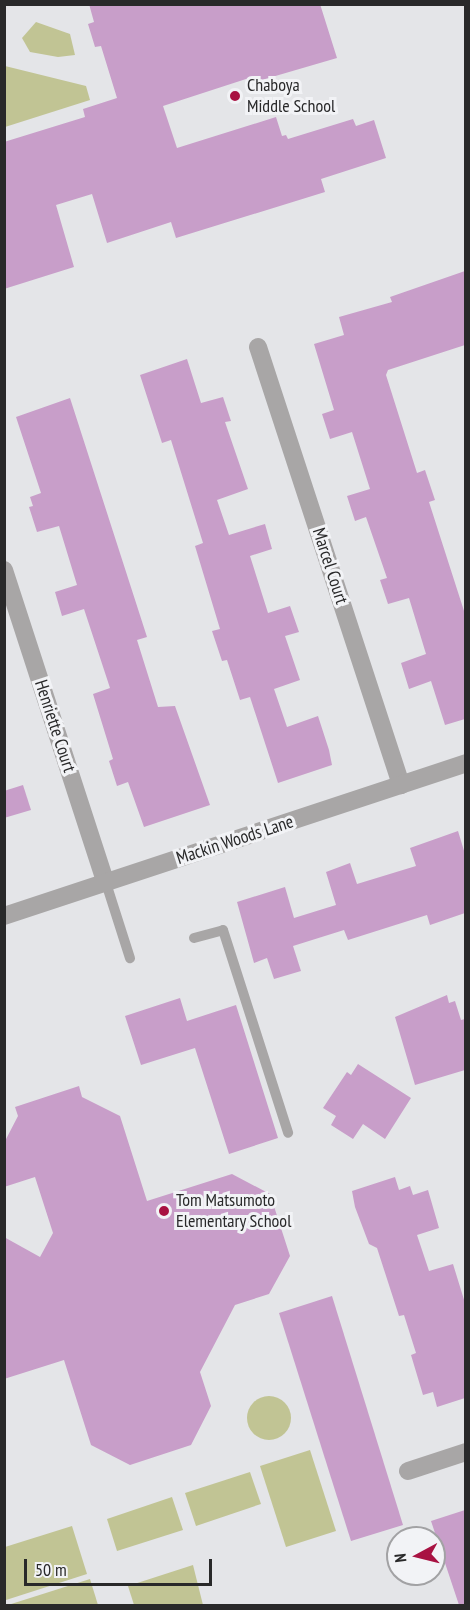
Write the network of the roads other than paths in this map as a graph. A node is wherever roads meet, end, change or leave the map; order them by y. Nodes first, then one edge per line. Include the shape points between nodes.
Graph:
1 (258, 347) dead end
2 (4, 570) edge
3 (465, 763) edge
4 (401, 785) junction
5 (106, 883) junction
6 (4, 916) edge
7 (194, 938) dead end
8 (130, 958) dead end
9 (288, 1133) dead end
10 (465, 1452) edge
11 (408, 1471) dead end

1 - 4 street, Marcel Court
2 - 5 street, Henriette Court
3 - 4 street, Mackin Woods Lane
4 - 5 street, Mackin Woods Lane
5 - 6 street, Mackin Woods Lane
5 - 8 lane
7 - 9 lane via 223,930
10 - 11 street

